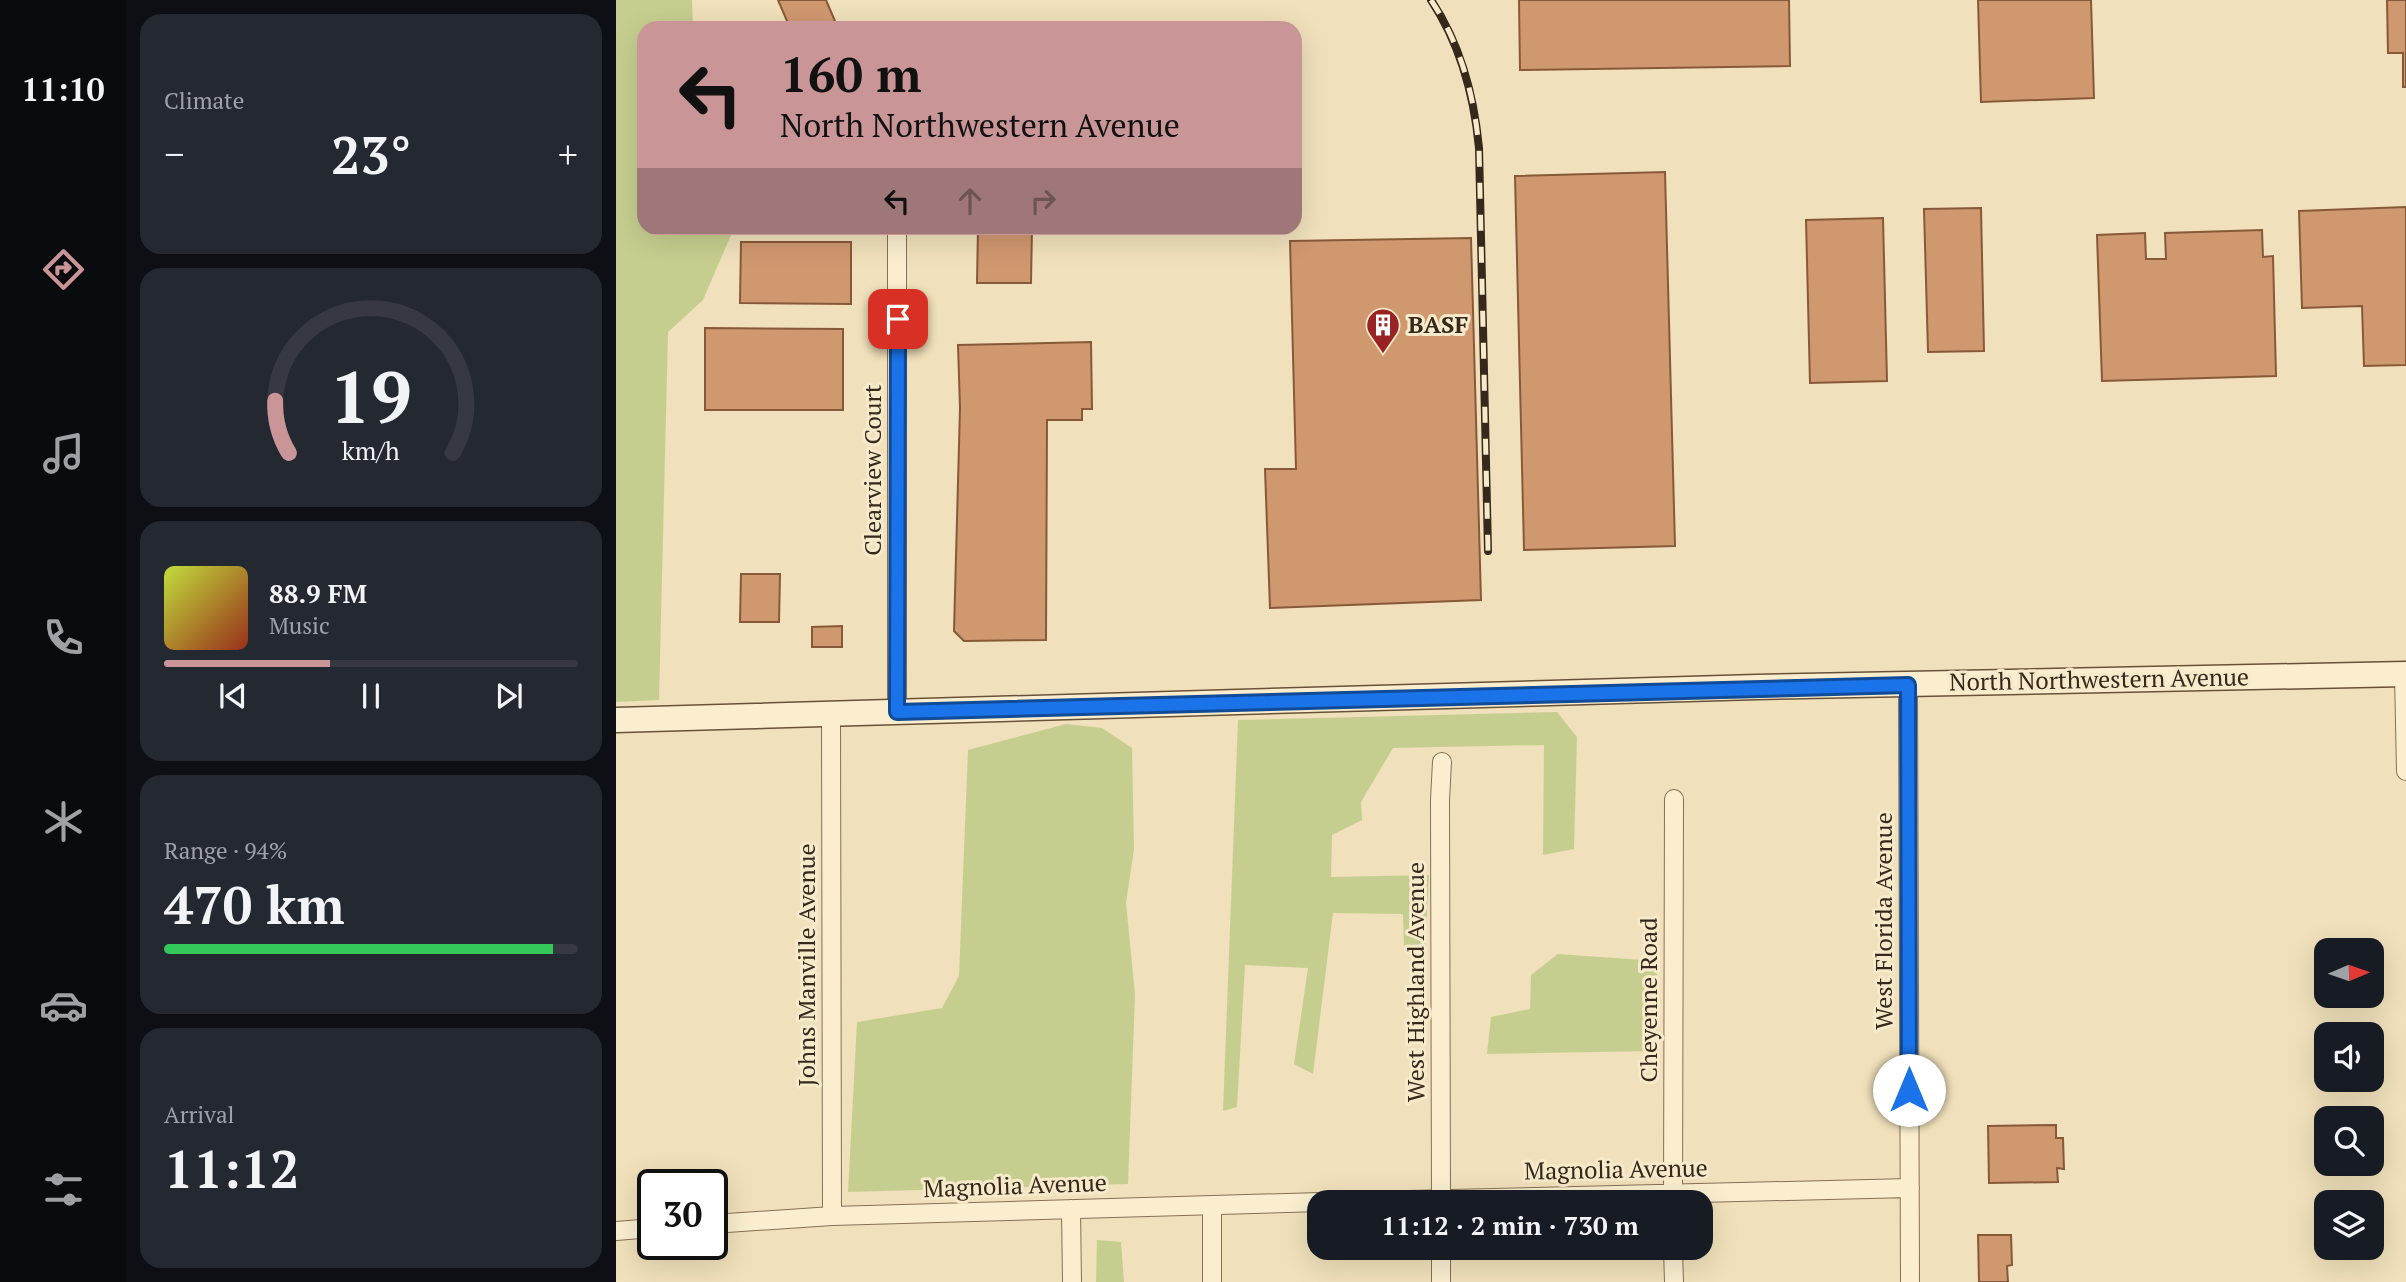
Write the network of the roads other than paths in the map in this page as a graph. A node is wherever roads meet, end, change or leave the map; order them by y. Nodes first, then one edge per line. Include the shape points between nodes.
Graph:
1 (897, 235) edge
2 (2405, 674) edge
3 (1908, 685) junction
4 (897, 712) junction
5 (831, 714) junction
6 (616, 720) edge
7 (1442, 762) dead end
8 (2406, 771) edge
9 (1674, 799) dead end
10 (1910, 1188) junction
11 (1441, 1190) edge
12 (1673, 1190) edge
13 (1713, 1196) edge
14 (1307, 1202) edge
15 (1212, 1205) junction
16 (1071, 1209) junction
17 (832, 1216) junction
18 (728, 1223) edge
19 (637, 1229) edge
20 (616, 1231) edge
21 (1441, 1260) edge
22 (1673, 1260) edge
23 (1072, 1282) edge
24 (1212, 1282) edge
25 (1441, 1282) edge
26 (1674, 1282) edge
27 (1910, 1282) edge

1 - 4 street, Clearview Court
2 - 3 street, North Northwestern Avenue
2 - 8 street
3 - 4 street, North Northwestern Avenue
3 - 10 street, West Florida Avenue
4 - 5 street, North Northwestern Avenue
5 - 6 street, North Northwestern Avenue
5 - 17 street, Johns Manville Avenue
7 - 11 street, West Highland Avenue
9 - 12 street, Cheyenne Road
10 - 13 street, Magnolia Avenue
10 - 27 street, West Florida Avenue
14 - 15 street, Magnolia Avenue
15 - 16 street, Magnolia Avenue
15 - 24 street
16 - 17 street, Magnolia Avenue
16 - 23 street
17 - 18 street, Magnolia Avenue
19 - 20 street
21 - 25 street
22 - 26 street

